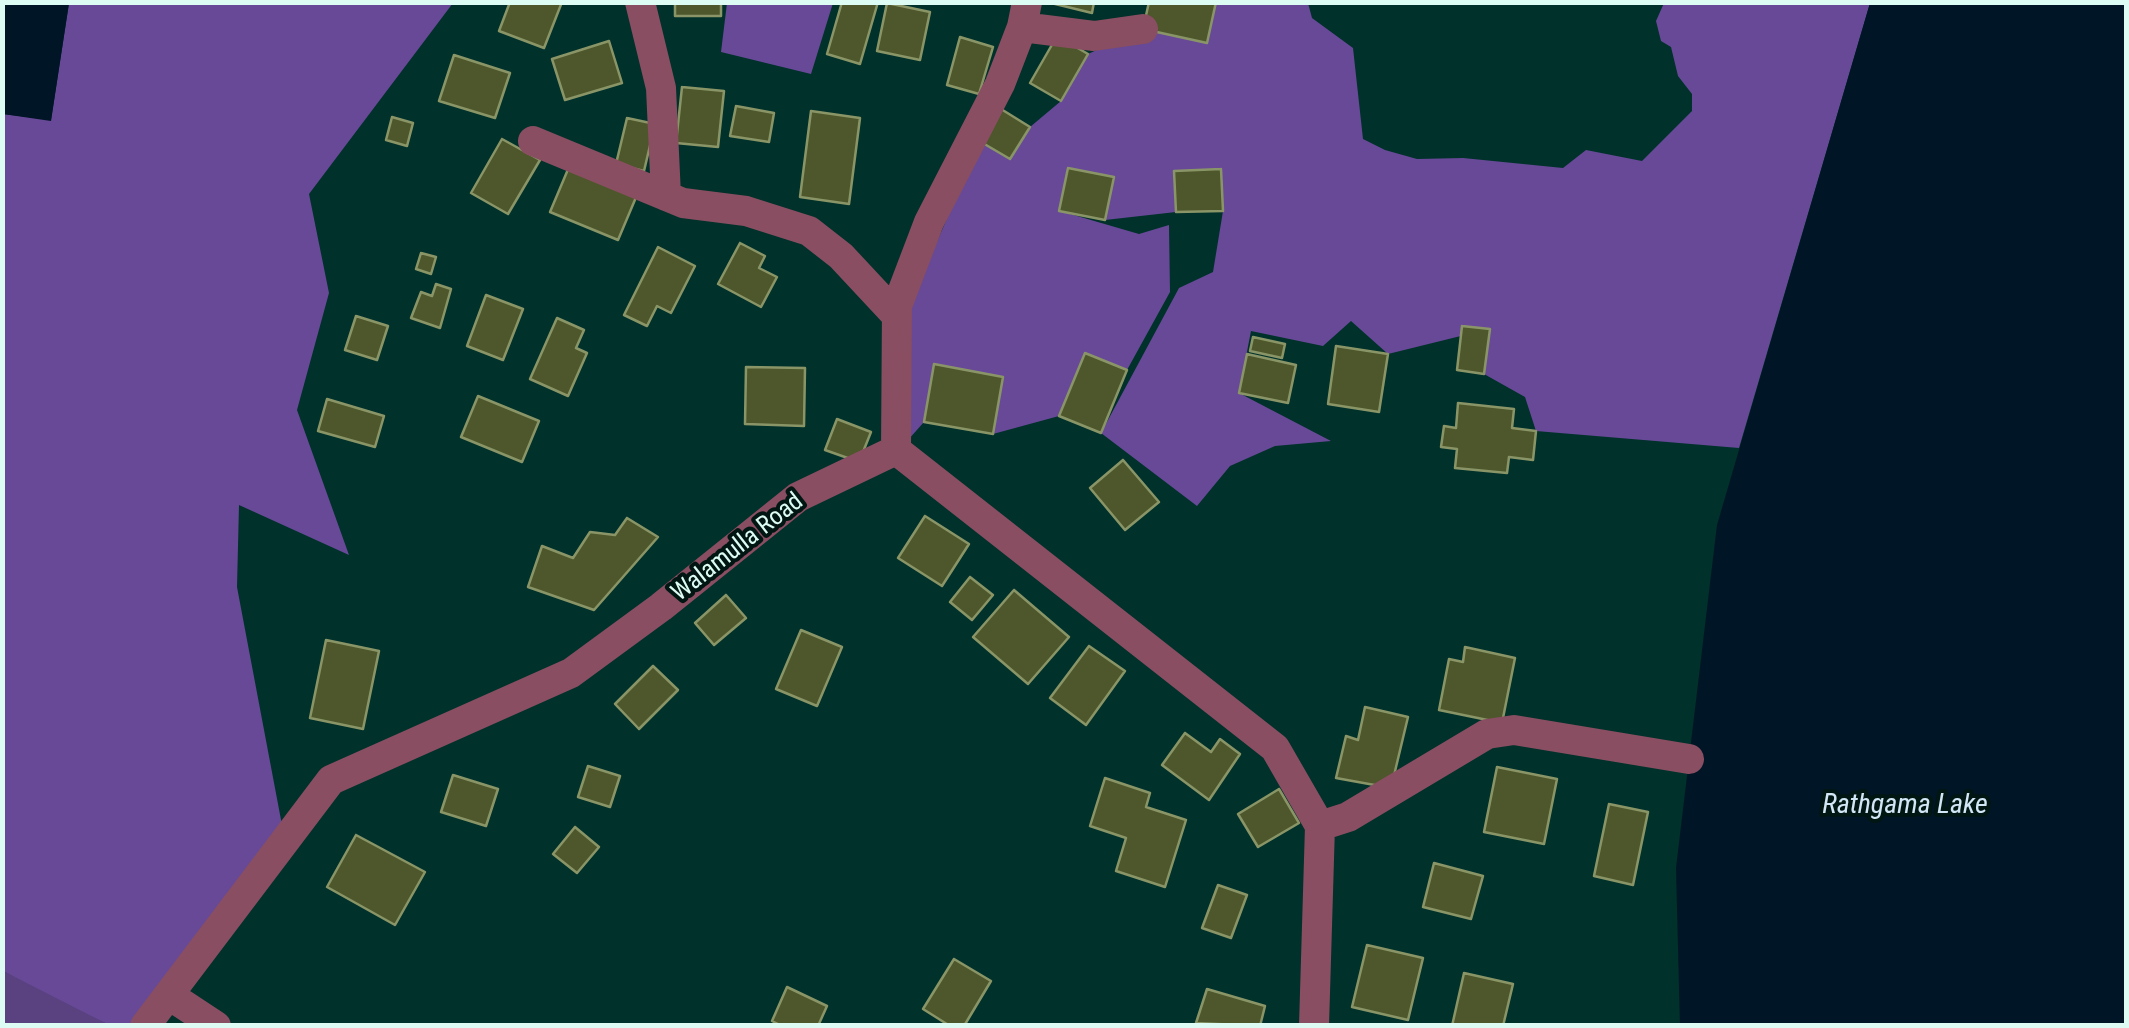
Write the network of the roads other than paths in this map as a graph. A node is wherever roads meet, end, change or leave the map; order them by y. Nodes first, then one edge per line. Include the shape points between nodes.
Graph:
1 (640, 2) edge
2 (1024, 15) edge
3 (1143, 29) dead end
4 (533, 141) dead end
5 (666, 196) junction
6 (897, 316) junction
7 (896, 450) junction
8 (1689, 759) dead end
9 (1320, 826) junction
10 (168, 995) junction
11 (145, 1026) edge
12 (216, 1026) edge
13 (1314, 1026) edge

1 - 5 street via 661,88
2 - 3 street via 1094,36
2 - 6 street via 1000,84 929,222
4 - 5 street
5 - 6 street via 809,231
6 - 7 street
7 - 9 street via 1276,748
7 - 10 street, Walamulla Road via 798,497 571,674 331,780
8 - 9 street via 1514,730 1487,734 1348,818
9 - 13 street
10 - 11 street, Walamulla Road
10 - 12 street

